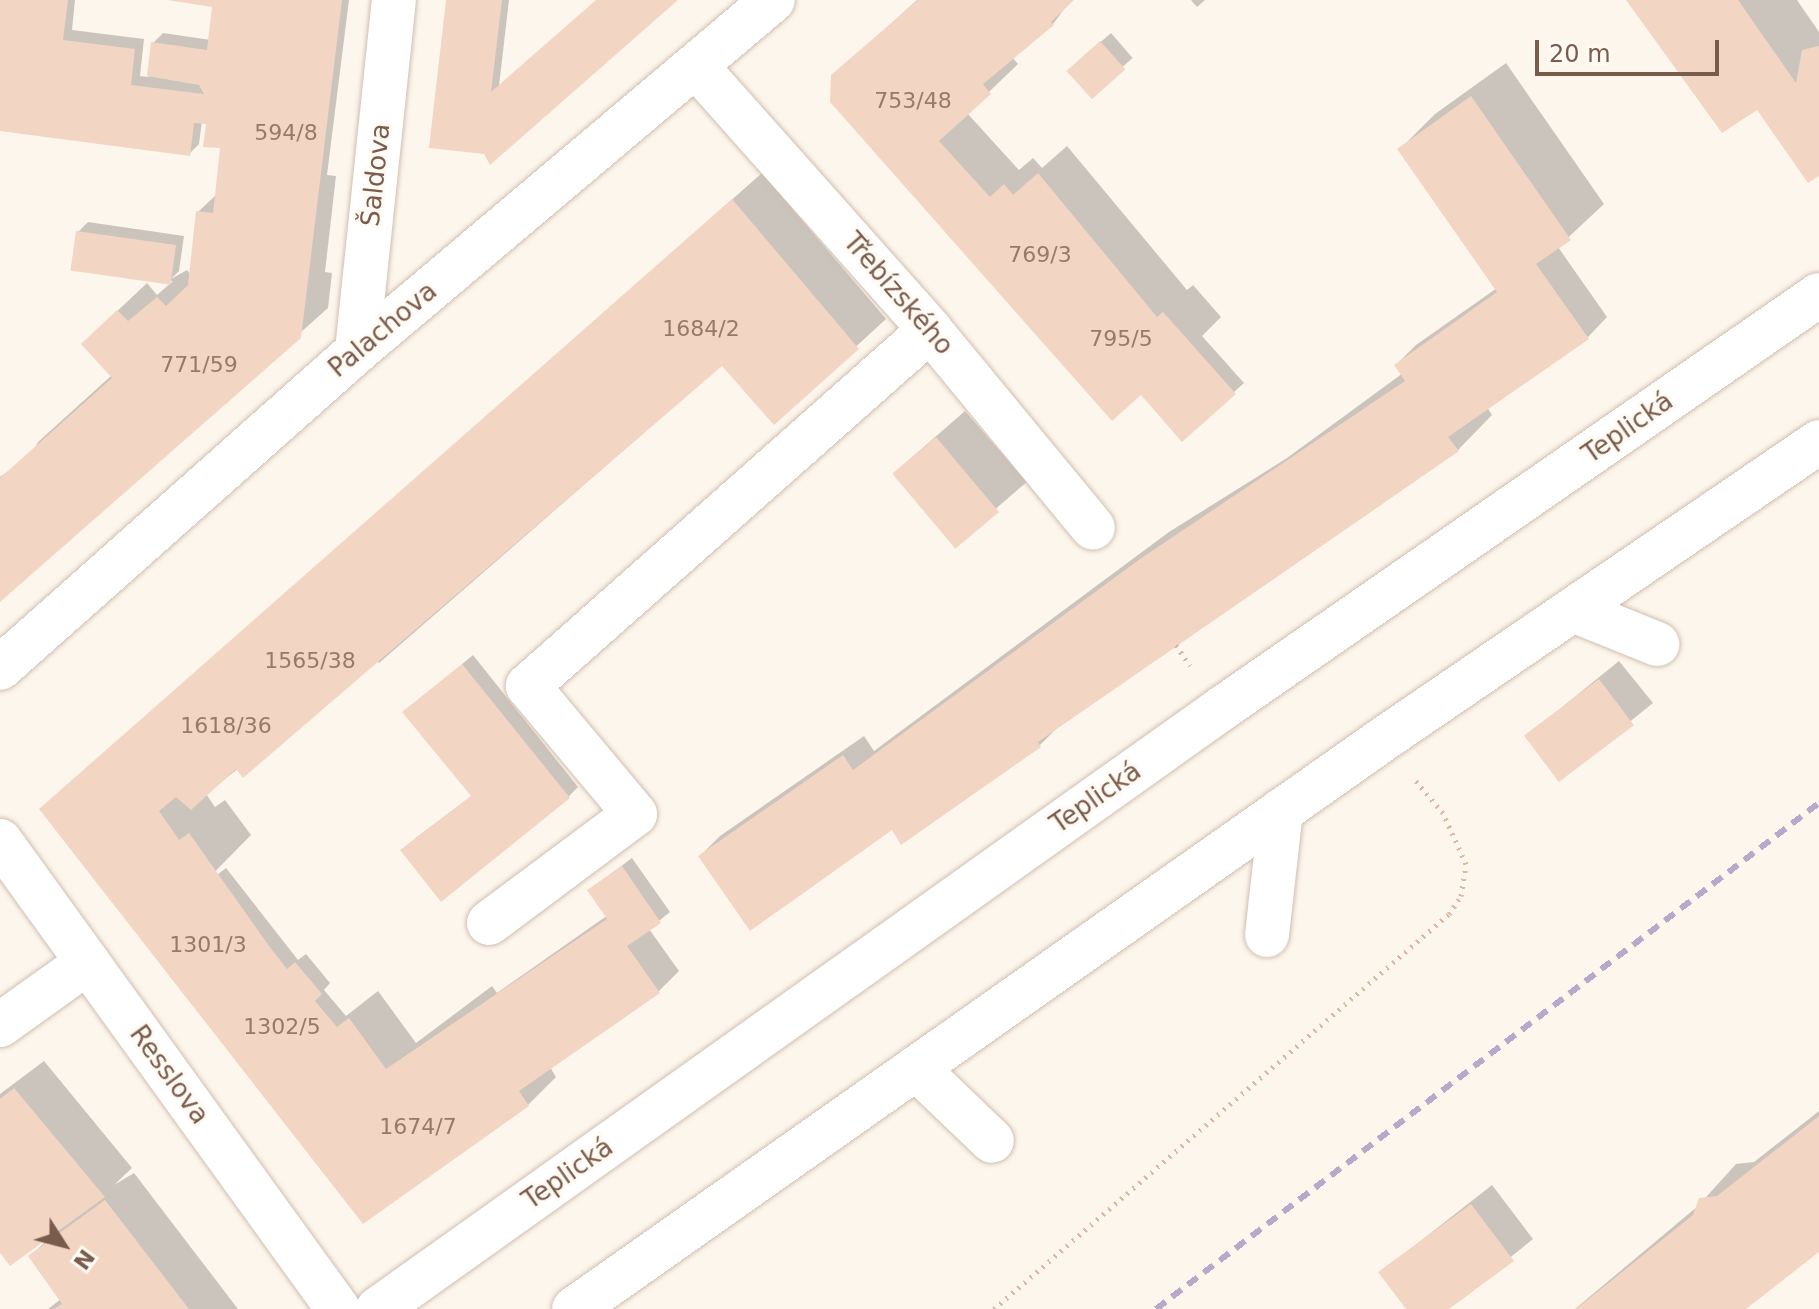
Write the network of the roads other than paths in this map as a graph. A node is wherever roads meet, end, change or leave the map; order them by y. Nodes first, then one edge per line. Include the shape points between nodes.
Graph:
1 (394, 0) edge
2 (773, 0) edge
3 (696, 66) junction
4 (1819, 295) edge
5 (930, 330) junction
6 (357, 351) junction
7 (1819, 442) edge
8 (1093, 528) dead end
9 (1573, 610) junction
10 (1657, 644) dead end
11 (0, 668) edge
12 (1281, 811) junction
13 (0, 841) edge
14 (489, 923) dead end
15 (1267, 935) dead end
16 (88, 962) junction
17 (0, 1025) edge
18 (916, 1068) junction
19 (992, 1141) dead end
20 (338, 1309) edge
21 (378, 1309) edge
22 (574, 1309) edge

1 - 6 street, Šaldova
2 - 3 street, Palachova
3 - 5 street, Třebízského
3 - 6 street, Palachova
4 - 21 street, Teplická via 1221,709
5 - 8 street, Třebízského
5 - 14 street via 528,686 635,814
6 - 11 street, Palachova
7 - 9 street
9 - 10 street
9 - 12 street
12 - 15 street
12 - 18 street
13 - 16 street, Resslova
16 - 17 street
16 - 20 street, Resslova
18 - 19 street
18 - 22 street

